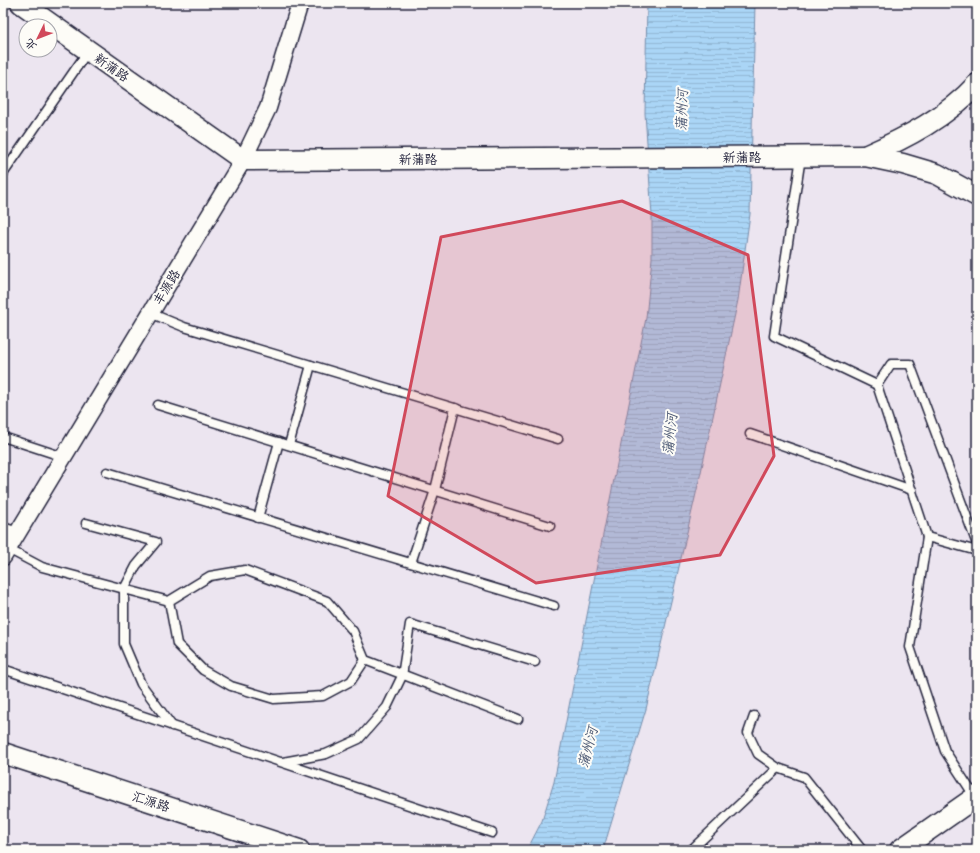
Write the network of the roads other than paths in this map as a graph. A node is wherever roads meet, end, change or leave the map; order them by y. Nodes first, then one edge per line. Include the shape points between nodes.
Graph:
1 (21, 3) edge
2 (300, 3) edge
3 (88, 50) junction
4 (977, 84) edge
5 (865, 156) junction
6 (802, 157) junction
7 (243, 160) junction
8 (3, 174) edge
9 (977, 196) edge
10 (150, 313) junction
11 (311, 365) junction
12 (877, 385) junction
13 (158, 405) dead end
14 (455, 408) junction
15 (750, 434) dead end
16 (3, 437) edge
17 (558, 440) dead end
18 (279, 442) junction
19 (289, 445) junction
20 (64, 457) junction
21 (107, 472) dead end
22 (435, 490) junction
23 (912, 490) junction
24 (258, 518) junction
25 (86, 523) dead end
26 (550, 526) dead end
27 (10, 529) edge
28 (927, 537) junction
29 (977, 544) edge
30 (977, 551) edge
31 (6, 553) edge
32 (411, 564) junction
33 (124, 589) junction
34 (169, 601) junction
35 (554, 606) dead end
36 (365, 660) junction
37 (535, 662) dead end
38 (3, 669) edge
39 (402, 676) junction
40 (754, 716) dead end
41 (518, 718) dead end
42 (172, 726) junction
43 (3, 753) edge
44 (281, 762) junction
45 (778, 768) junction
46 (976, 796) edge
47 (492, 834) dead end
48 (299, 850) edge
49 (691, 850) edge
50 (862, 850) edge
51 (900, 850) edge

1 - 3 street, 新蒲路
2 - 7 street, 丰源路 via 268,108
3 - 7 street, 新蒲路
3 - 8 lane
4 - 5 street, 新蒲路 via 930,123 898,142
5 - 6 street, 新蒲路
5 - 9 street, 新蒲路 via 937,174
6 - 7 street, 新蒲路
6 - 12 lane via 774,336
7 - 10 street, 丰源路
10 - 11 lane via 184,327
10 - 20 street, 丰源路
11 - 14 lane
11 - 19 lane
12 - 23 lane
12 - 29 lane via 891,364 910,364
13 - 18 lane
14 - 17 lane
14 - 22 lane
15 - 23 lane
16 - 20 lane
18 - 19 lane
18 - 24 lane
19 - 22 lane
20 - 27 street, 丰源路
21 - 24 lane
22 - 26 lane
22 - 32 lane
23 - 28 lane
24 - 32 lane
25 - 33 lane via 156,542 136,566
27 - 31 street, 丰源路
28 - 30 lane
28 - 46 lane via 910,647 945,751
31 - 33 lane via 42,567
32 - 35 lane
33 - 34 lane
33 - 42 lane via 124,644 141,684
34 - 36 lane via 210,576 245,570 327,601 353,631
34 - 36 lane via 177,644 202,670 231,686 266,697 274,699 323,696 351,681
36 - 39 lane
37 - 39 lane via 410,624
38 - 42 lane
39 - 41 lane
39 - 44 lane via 387,707 359,739 326,754
40 - 45 lane via 748,733 758,754
42 - 44 lane
43 - 48 street, 汇源路
44 - 47 lane
45 - 49 lane
45 - 50 lane via 804,777
46 - 51 street

